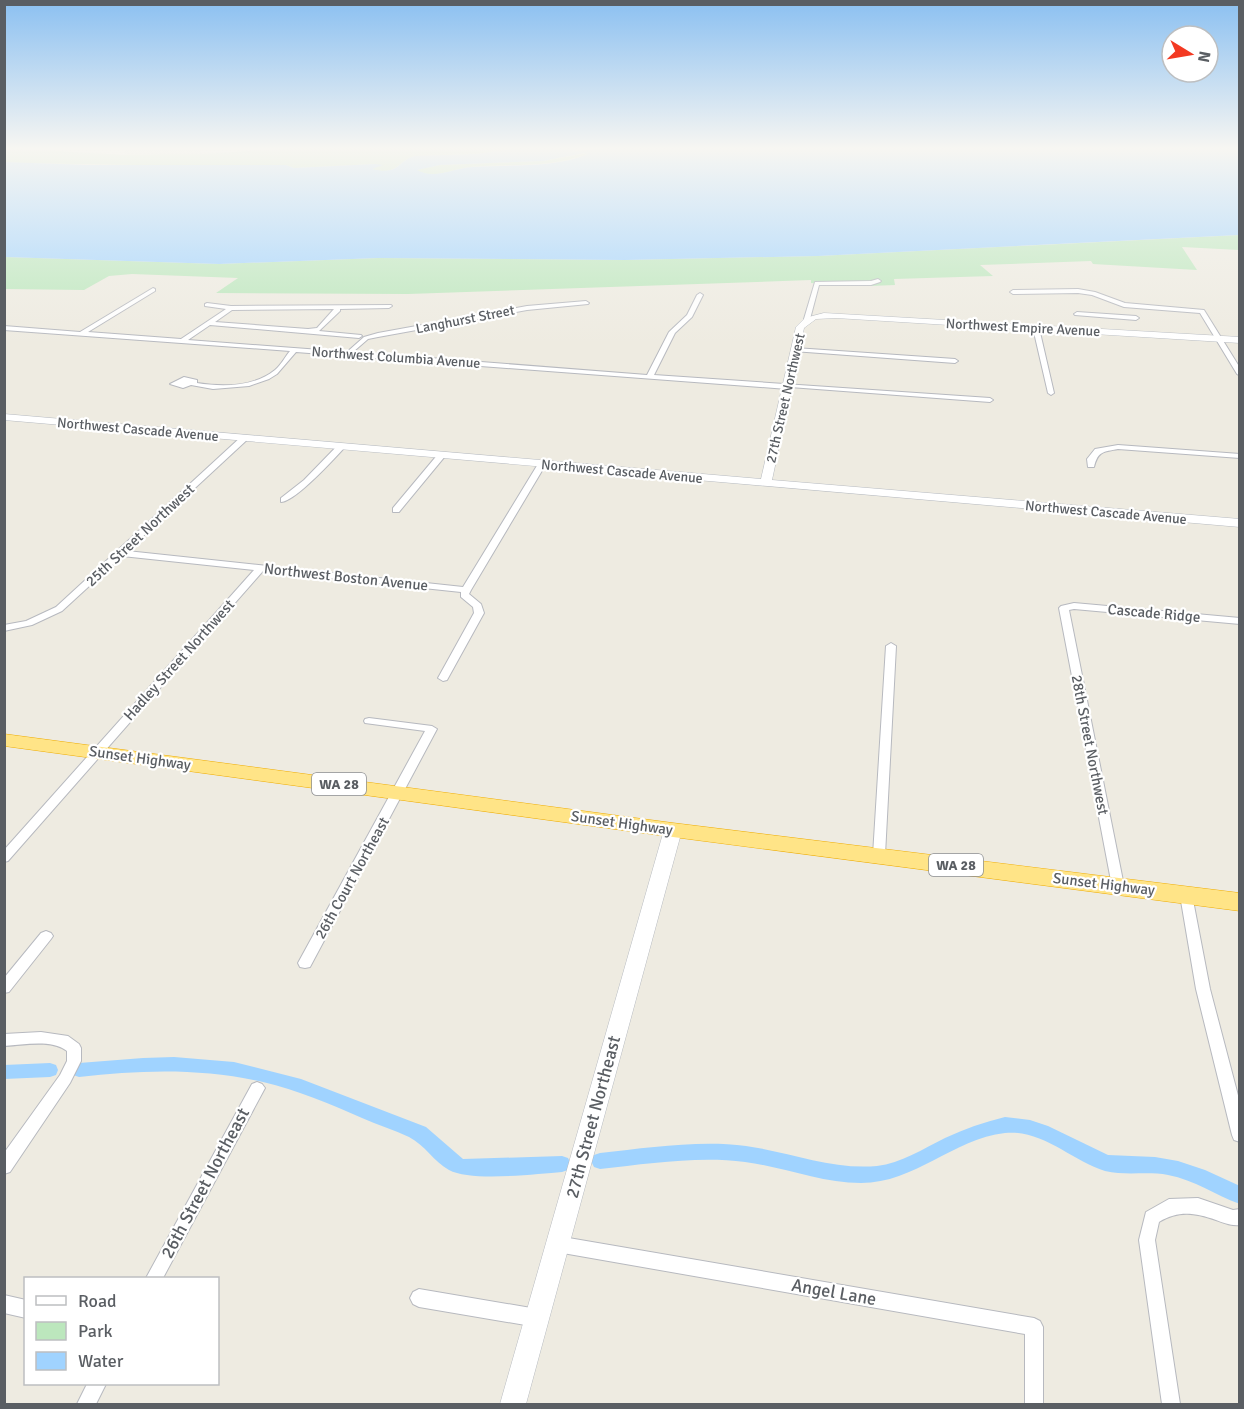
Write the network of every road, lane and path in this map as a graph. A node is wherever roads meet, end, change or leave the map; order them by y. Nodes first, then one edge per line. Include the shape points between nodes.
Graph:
1 (878, 281) dead end
2 (153, 290) dead end
3 (1013, 292) dead end
4 (700, 295) dead end
5 (586, 303) dead end
6 (1117, 304) junction
7 (207, 305) dead end
8 (389, 306) dead end
9 (336, 307) junction
10 (231, 308) junction
11 (1077, 314) dead end
12 (1108, 316) junction
13 (1136, 318) dead end
14 (807, 319) junction
15 (208, 323) junction
16 (4, 328) edge
17 (1036, 328) junction
18 (308, 332) junction
19 (81, 334) junction
20 (359, 336) dead end
21 (264, 338) junction
22 (1219, 339) junction
23 (1239, 340) edge
24 (183, 341) junction
25 (296, 349) junction
26 (795, 350) junction
27 (349, 353) junction
28 (955, 361) dead end
29 (1239, 374) edge
30 (650, 375) junction
31 (193, 384) dead end
32 (787, 386) junction
33 (1051, 393) dead end
34 (990, 400) dead end
35 (4, 417) edge
36 (245, 438) junction
37 (342, 446) junction
38 (442, 455) junction
39 (1239, 456) edge
40 (542, 464) junction
41 (1092, 465) dead end
42 (766, 483) junction
43 (284, 500) dead end
44 (396, 510) dead end
45 (1239, 523) edge
46 (120, 553) junction
47 (261, 567) junction
48 (466, 590) junction
49 (1068, 606) joint
50 (1239, 621) edge
51 (4, 628) edge
52 (891, 646) dead end
53 (442, 678) dead end
54 (369, 721) dead end
55 (4, 740) edge
56 (97, 752) junction
57 (398, 792) junction
58 (673, 830) junction
59 (879, 855) junction
60 (4, 858) edge
61 (1119, 886) junction
62 (1186, 895) junction
63 (1239, 902) edge
64 (46, 936) dead end
65 (305, 963) dead end
66 (4, 988) edge
67 (4, 1040) edge
68 (256, 1088) dead end
69 (1239, 1135) edge
70 (4, 1167) edge
71 (1239, 1217) edge
72 (557, 1244) junction
73 (155, 1277) edge
74 (419, 1298) dead end
75 (4, 1304) edge
76 (24, 1309) edge
77 (537, 1318) junction
78 (96, 1385) edge
79 (86, 1404) edge
80 (513, 1404) edge
81 (1034, 1404) edge
82 (1172, 1404) edge

1 - 14 street, 27th Street Northwest via 816,285
2 - 19 street
3 - 6 street via 1078,291
4 - 30 street via 690,316 672,332
5 - 27 street, Langhurst Street via 527,308 378,334 366,338
6 - 12 street via 1106,308
6 - 22 street via 1202,311
7 - 10 street
8 - 9 street
9 - 10 street
9 - 18 street via 338,310 319,328
10 - 15 street
11 - 12 street
12 - 13 street
14 - 17 street, Northwest Empire Avenue via 842,316
14 - 26 street, 27th Street Northwest via 800,327
15 - 21 street
15 - 24 street
16 - 19 street, Northwest Columbia Avenue
17 - 22 street, Northwest Empire Avenue
17 - 33 street
18 - 20 street
18 - 21 street
19 - 24 street, Northwest Columbia Avenue
21 - 24 street, Northwest Columbia Avenue
21 - 25 street, Northwest Columbia Avenue
22 - 23 street, Northwest Empire Avenue
22 - 29 street
25 - 27 street, Northwest Columbia Avenue
25 - 31 street via 281,368 263,379 222,387
26 - 28 street
26 - 32 street, 27th Street Northwest
27 - 30 street, Northwest Columbia Avenue
30 - 32 street, Northwest Columbia Avenue
32 - 34 street, Northwest Columbia Avenue
32 - 42 street, 27th Street Northwest
35 - 36 street, Northwest Cascade Avenue
36 - 37 street, Northwest Cascade Avenue
36 - 46 street, 25th Street Northwest
37 - 38 street, Northwest Cascade Avenue
37 - 43 street via 308,482
38 - 40 street, Northwest Cascade Avenue
38 - 44 street
39 - 41 street via 1107,448 1094,454
40 - 42 street, Northwest Cascade Avenue
40 - 48 street
42 - 45 street, Northwest Cascade Avenue
46 - 47 street, Northwest Boston Avenue
46 - 51 street, 25th Street Northwest via 59,609 29,623
47 - 48 street, Northwest Boston Avenue
47 - 56 street, Hadley Street Northwest
48 - 53 street via 464,595 478,606 479,614
49 - 50 street, Cascade Ridge
49 - 61 street, 28th Street Northwest via 1064,610
52 - 59 street
54 - 57 street, 26th Court Northeast via 432,729
55 - 56 highway, Sunset Highway / WA 28
56 - 57 highway, Sunset Highway / WA 28
56 - 60 street, Hadley Street Northwest
57 - 58 highway, Sunset Highway / WA 28
57 - 65 street, 26th Court Northeast
58 - 59 highway, Sunset Highway / WA 28
58 - 72 street, 27th Street Northeast
59 - 61 highway, Sunset Highway / WA 28
61 - 62 highway, Sunset Highway / WA 28
62 - 63 highway, Sunset Highway / WA 28
62 - 69 street via 1203,989
64 - 66 street
67 - 70 street via 63,1040 74,1048 74,1061 65,1079
68 - 73 street, 26th Street Northeast
71 - 82 street via 1198,1206 1169,1207 1152,1217 1147,1240
72 - 77 street, 27th Street Northeast
72 - 81 street, Angel Lane via 1034,1327
74 - 77 street
75 - 76 street
77 - 80 street, 27th Street Northeast
78 - 79 street

